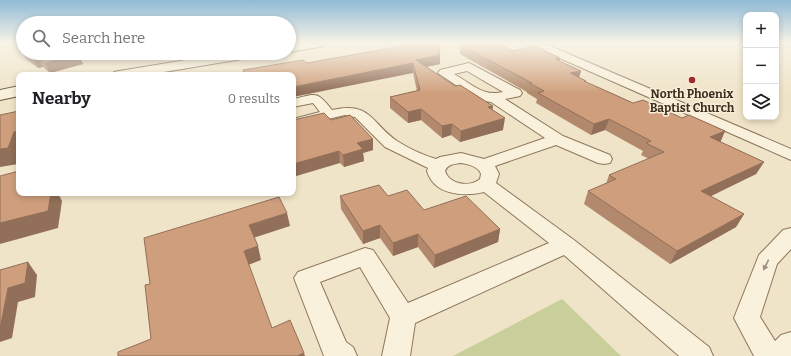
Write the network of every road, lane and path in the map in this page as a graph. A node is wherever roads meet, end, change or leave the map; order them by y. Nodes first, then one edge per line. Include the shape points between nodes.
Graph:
1 (198, 60) edge
2 (572, 60) edge
3 (134, 72) edge
4 (16, 92) edge
5 (0, 95) edge
6 (494, 98) dead end
7 (296, 103) edge
8 (330, 115) junction
9 (296, 122) edge
10 (557, 139) junction
11 (791, 155) edge
12 (604, 159) dead end
13 (438, 166) junction
14 (484, 175) junction
15 (791, 235) edge
16 (566, 245) junction
17 (403, 317) junction
18 (791, 344) edge
19 (343, 356) edge
20 (396, 356) edge
21 (699, 356) edge
22 (769, 356) edge
23 (778, 356) edge

1 - 3 main road
2 - 11 street
4 - 5 main road
6 - 10 street
7 - 8 street via 316,98
8 - 9 street
8 - 13 street via 345,111 360,114 391,144
10 - 12 street
10 - 14 street
13 - 14 street via 446,160 473,160
13 - 14 street via 438,179 451,187 470,190
14 - 16 street
15 -> 22 street via 767,262 747,318
16 - 17 street
16 - 21 street
17 - 19 street via 365,256 306,278 336,351
17 - 20 street
18 - 23 street

